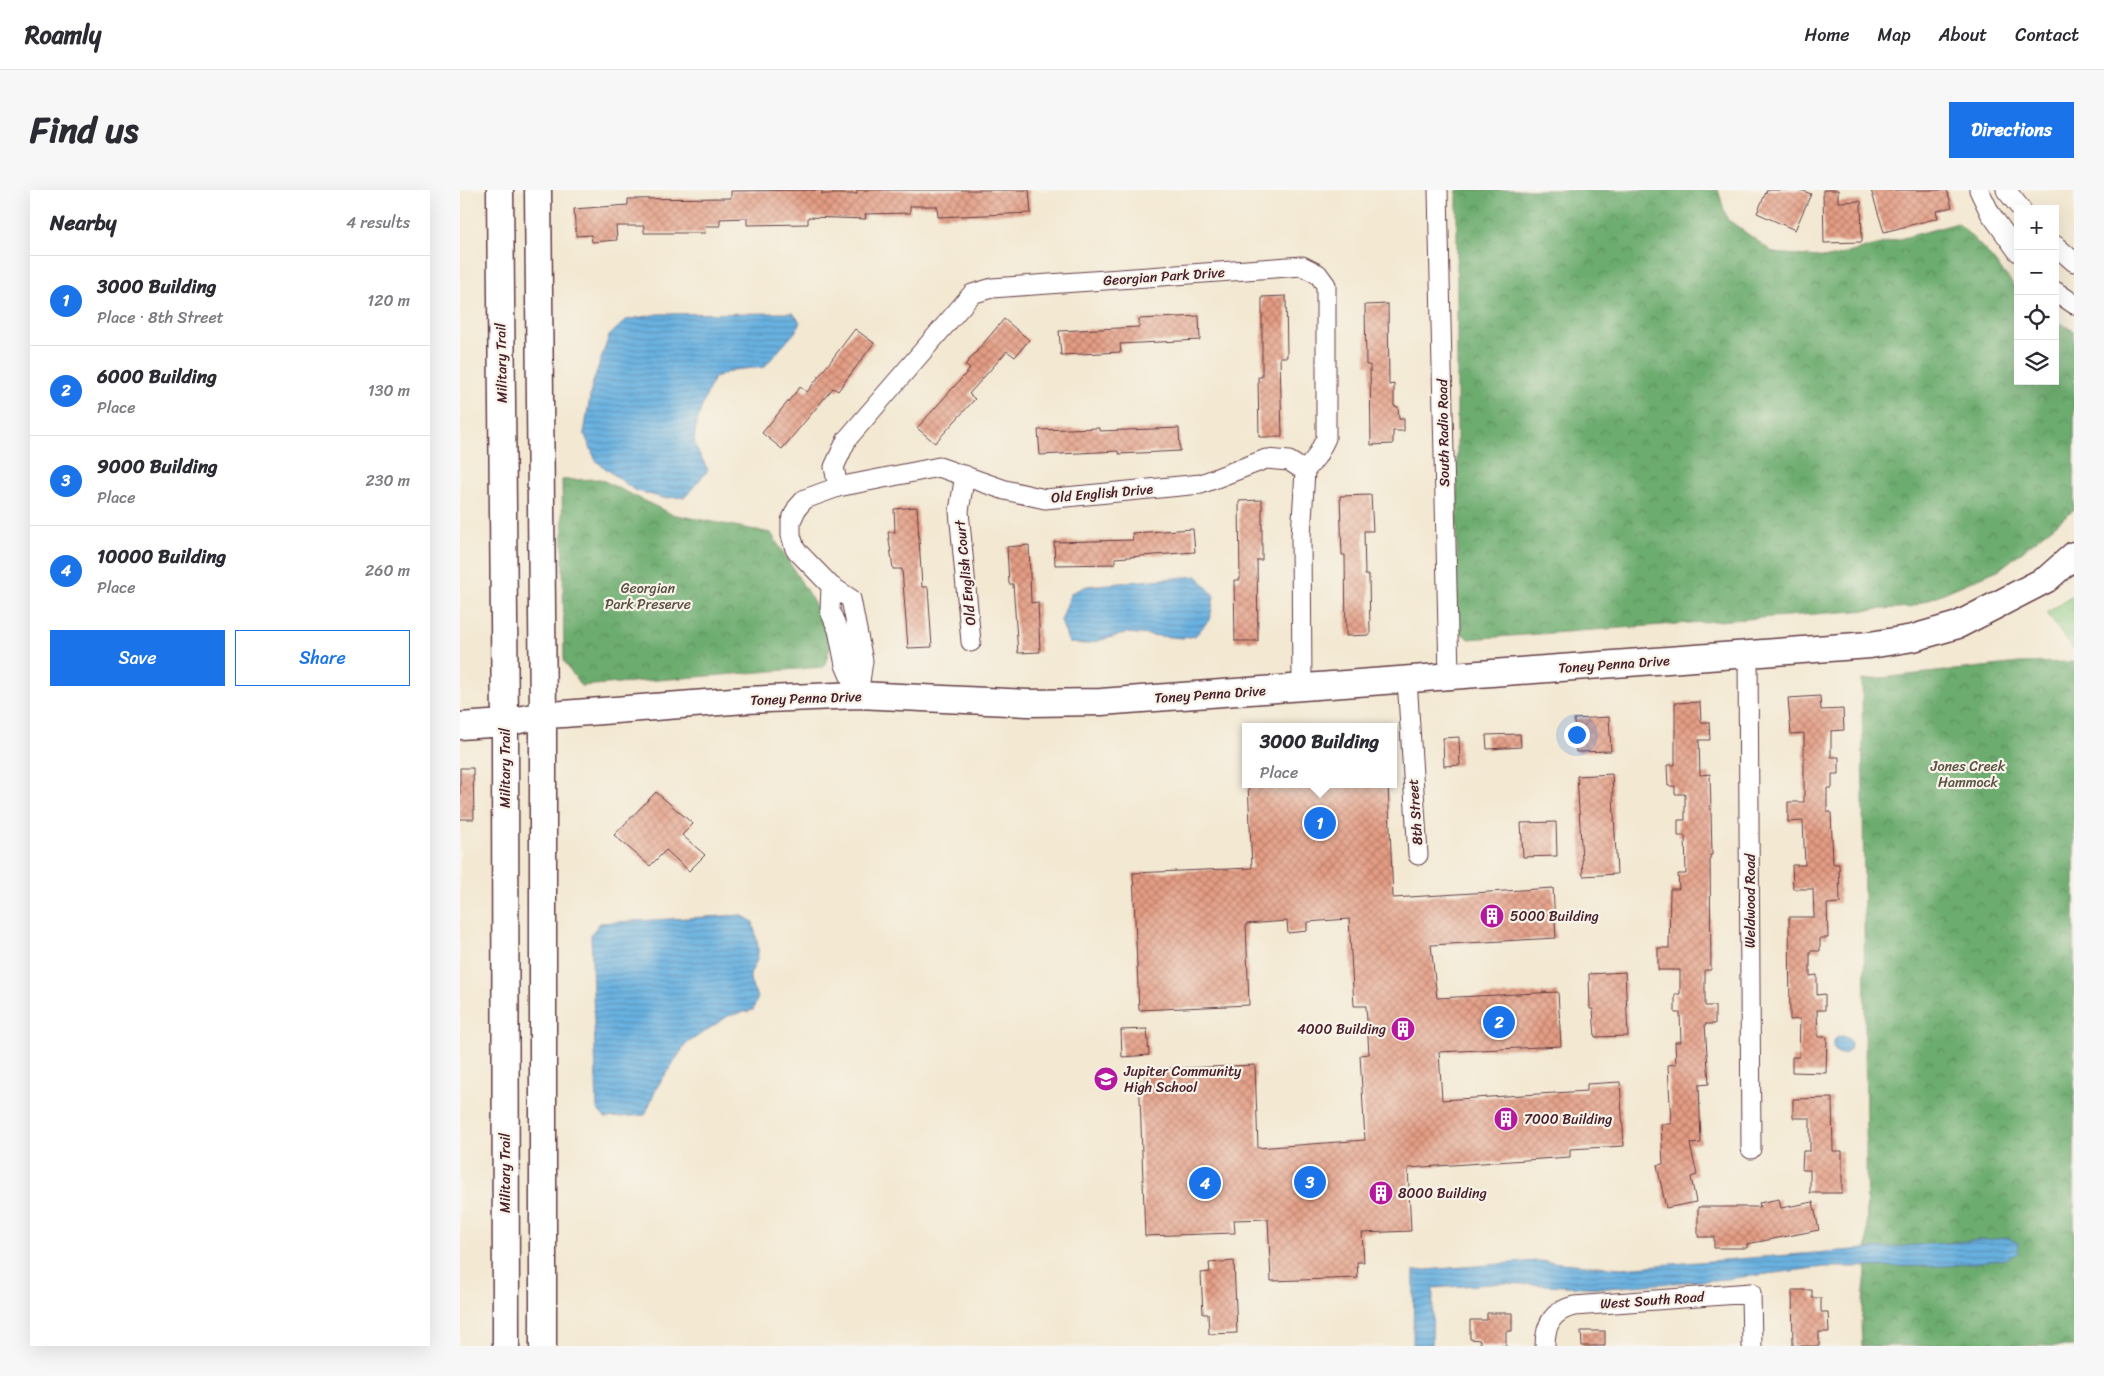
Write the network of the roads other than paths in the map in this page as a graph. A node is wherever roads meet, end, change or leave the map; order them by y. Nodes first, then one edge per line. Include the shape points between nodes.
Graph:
1 (500, 190) edge
2 (538, 190) edge
3 (1438, 190) edge
4 (1979, 190) edge
5 (2006, 190) edge
6 (2019, 205) edge
7 (2059, 249) edge
8 (2017, 250) edge
9 (2074, 262) edge
10 (2059, 294) edge
11 (2074, 304) edge
12 (1306, 471) junction
13 (965, 475) junction
14 (838, 487) junction
15 (2074, 555) edge
16 (2074, 580) edge
17 (1958, 625) junction
18 (971, 642) dead end
19 (1748, 654) junction
20 (1450, 676) junction
21 (1407, 679) junction
22 (1302, 687) junction
23 (858, 695) junction
24 (543, 715) junction
25 (505, 723) junction
26 (460, 726) edge
27 (1418, 855) dead end
28 (1751, 1149) dead end
29 (506, 1346) edge
30 (543, 1346) edge
31 (1546, 1346) edge
32 (1752, 1346) edge

1 - 25 main road, Military Trail
2 - 24 main road
3 - 20 street, South Radio Road
4 - 8 street via 1990,213
5 - 6 street
7 - 9 street
10 - 11 street
12 - 13 street, Old English Drive via 1289,461 1266,459 1201,484 1045,499 1004,490
12 - 14 street, Georgian Park Drive via 1326,438 1326,285 1318,274 1302,266 992,288 972,294 847,439 834,467
12 - 22 street, Georgian Park Drive via 1300,536
13 - 14 street, Old English Drive via 940,467
13 - 18 street, Old English Court via 958,511
14 - 23 street via 805,499 791,521 791,535 795,549 831,586 830,611 838,630 845,665
15 - 17 main road, Toney Penna Drive via 2047,578
16 - 17 main road, Toney Penna Drive via 2048,596 1982,623
17 - 19 main road, Toney Penna Drive via 1914,638 1870,645
19 - 20 main road, Toney Penna Drive
19 - 28 street, Weldwood Road
20 - 21 main road, Toney Penna Drive
21 - 22 main road, Toney Penna Drive
21 - 27 street, 8th Street
22 - 23 main road, Toney Penna Drive via 1092,702 1028,703
23 - 24 main road, Toney Penna Drive
24 - 25 main road, Toney Penna Drive
24 - 30 main road
25 - 26 main road, Toney Penna Drive
25 - 29 main road, Military Trail
31 - 32 street, West South Road via 1545,1332 1555,1314 1574,1306 1751,1293

